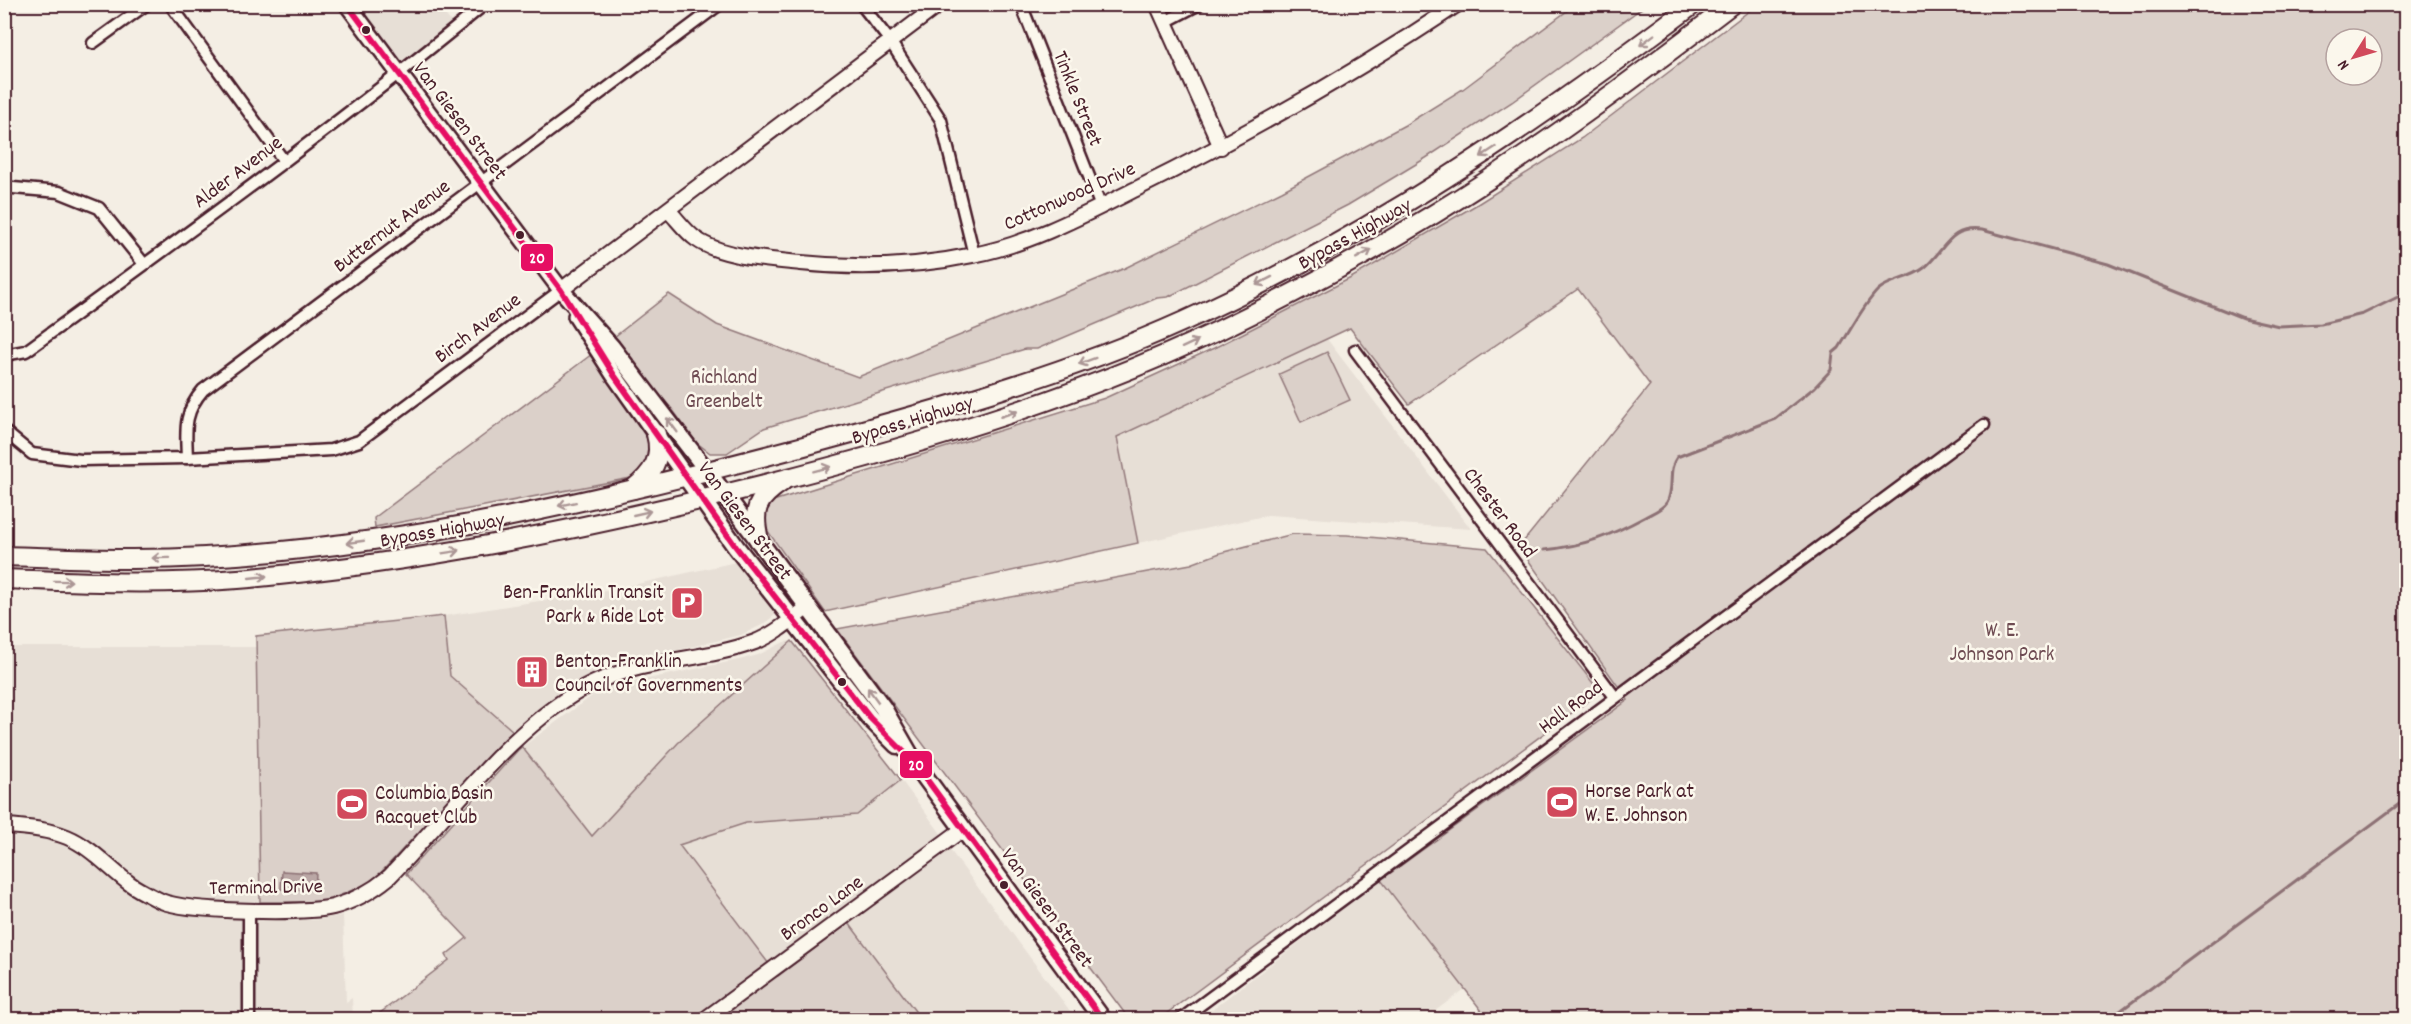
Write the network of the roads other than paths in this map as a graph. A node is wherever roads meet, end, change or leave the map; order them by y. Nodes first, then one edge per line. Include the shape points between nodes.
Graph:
1 (147, 4) edge
2 (170, 4) edge
3 (347, 4) edge
4 (485, 4) edge
5 (720, 4) edge
6 (861, 4) edge
7 (940, 4) edge
8 (1021, 4) edge
9 (1157, 4) edge
10 (1199, 4) edge
11 (1458, 4) edge
12 (1694, 4) edge
13 (1732, 4) edge
14 (1165, 22) junction
15 (890, 41) junction
16 (93, 43) dead end
17 (399, 75) junction
18 (1221, 147) junction
19 (285, 161) junction
20 (480, 182) junction
21 (13, 188) dead end
22 (1101, 207) junction
23 (668, 210) junction
24 (974, 255) junction
25 (144, 264) junction
26 (561, 290) junction
27 (1355, 350) dead end
28 (4, 355) edge
29 (1984, 425) dead end
30 (4, 431) edge
31 (656, 434) junction
32 (187, 458) junction
33 (707, 471) junction
34 (686, 477) junction
35 (789, 477) junction
36 (632, 490) junction
37 (724, 494) junction
38 (702, 499) junction
39 (759, 540) junction
40 (4, 556) edge
41 (4, 579) edge
42 (808, 607) junction
43 (792, 618) junction
44 (1615, 697) junction
45 (914, 762) junction
46 (4, 826) edge
47 (963, 829) junction
48 (249, 910) junction
49 (249, 1020) edge
50 (704, 1020) edge
51 (1103, 1020) edge
52 (1180, 1020) edge

1 - 16 street
2 - 19 street
3 - 17 main road, Van Giesen Street
4 - 17 street, Alder Avenue
5 - 20 street, Butternut Avenue
6 - 15 street
7 - 15 street, Birch Avenue
8 - 22 street, Tinkle Street
9 - 14 street
10 - 14 street
11 - 18 street, Cottonwood Drive via 1355,72
12 -> 33 highway, Bypass Highway via 1571,96 1440,183 1332,246 1186,320 1012,386
35 -> 13 highway, Bypass Highway via 917,443 1063,395 1243,319 1370,251 1496,175
14 - 18 street
15 - 23 street, Birch Avenue
15 - 24 street via 940,120
17 - 19 street, Alder Avenue
17 - 20 main road, Van Giesen Street
18 - 22 street, Cottonwood Drive
19 - 25 street, Alder Avenue
20 - 26 main road, Van Giesen Street
20 - 32 street, Butternut Avenue via 203,390 193,402 186,424
21 - 25 street via 59,192 99,208
22 - 24 street, Cottonwood Drive via 1042,234
23 - 24 street, Cottonwood Drive via 697,240 764,259 855,267 917,264
23 - 26 street, Birch Avenue
25 - 28 street, Alder Avenue via 26,351
26 - 31 main road, Van Giesen Street via 608,367
26 - 32 street, Birch Avenue via 359,441 331,450
33 -> 26 main road, Van Giesen Street via 619,355
27 - 44 street, Chester Road
29 - 44 street, Hall Road
30 - 32 street, Birch Avenue via 32,454 81,460
31 - 34 main road, Van Giesen Street
31 - 36 highway via 658,453 654,469
33 - 34 highway, Bypass Highway
33 - 37 main road, Van Giesen Street
34 - 36 highway, Bypass Highway
34 - 38 main road, Van Giesen Street
35 - 37 highway, Bypass Highway
35 - 39 highway via 758,505
36 -> 40 highway, Bypass Highway via 476,522 328,546 205,557
37 - 38 highway, Bypass Highway
37 - 39 main road, Van Giesen Street
41 -> 38 highway, Bypass Highway via 183,581 378,564 470,549
38 - 43 main road, Van Giesen Street
39 - 42 main road, Van Giesen Street
42 - 43 street, Terminal Drive
45 -> 42 main road, Van Giesen Street via 883,708
43 - 45 main road, Van Giesen Street via 870,718
43 - 48 street, Terminal Drive via 752,643 620,673 571,696 519,736 389,877 370,892 331,908
44 - 52 street, Hall Road
45 - 47 main road, Van Giesen Street
46 - 48 street, Terminal Drive via 36,828 68,837 131,885 174,906
47 - 50 street, Bronco Lane
47 - 51 main road, Van Giesen Street
48 - 49 street

